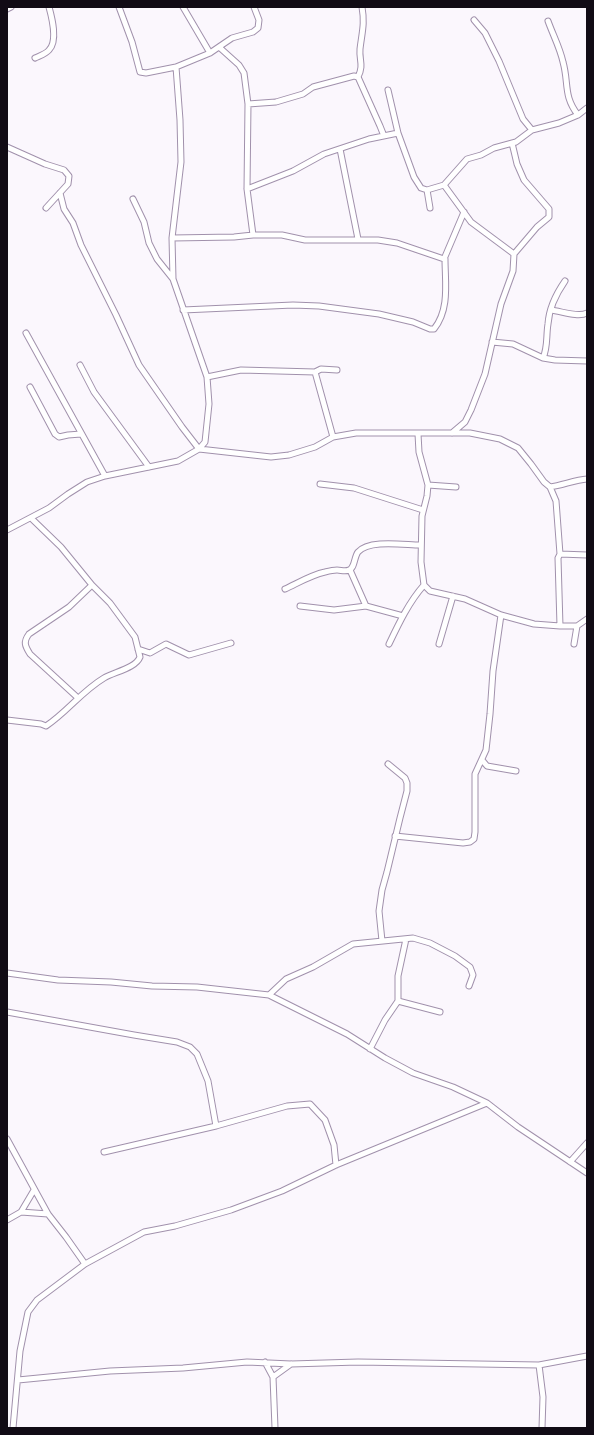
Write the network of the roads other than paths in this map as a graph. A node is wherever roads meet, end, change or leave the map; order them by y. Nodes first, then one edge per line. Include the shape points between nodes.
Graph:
1 (11, 7) edge
2 (48, 7) edge
3 (119, 7) edge
4 (182, 7) edge
5 (254, 7) edge
6 (362, 7) edge
7 (7, 9) edge
8 (474, 20) dead end
9 (548, 21) dead end
10 (219, 47) junction
11 (210, 53) junction
12 (35, 58) dead end
13 (176, 67) junction
14 (358, 76) junction
15 (388, 90) dead end
16 (248, 104) junction
17 (587, 108) edge
18 (578, 115) junction
19 (532, 130) junction
20 (398, 133) junction
21 (384, 136) junction
22 (512, 143) junction
23 (7, 147) edge
24 (340, 149) junction
25 (444, 185) junction
26 (248, 189) junction
27 (426, 190) junction
28 (60, 193) junction
29 (133, 199) dead end
30 (46, 208) dead end
31 (430, 208) dead end
32 (464, 212) junction
33 (253, 235) junction
34 (172, 238) junction
35 (358, 239) junction
36 (514, 254) junction
37 (445, 258) junction
38 (173, 279) junction
39 (565, 281) dead end
40 (183, 310) junction
41 (551, 310) junction
42 (587, 313) edge
43 (26, 333) dead end
44 (492, 342) junction
45 (542, 358) junction
46 (587, 361) edge
47 (80, 365) dead end
48 (337, 370) dead end
49 (315, 372) junction
50 (207, 377) junction
51 (30, 387) dead end
52 (452, 433) junction
53 (81, 434) junction
54 (418, 434) junction
55 (333, 437) junction
56 (198, 449) junction
57 (149, 467) junction
58 (105, 476) junction
59 (587, 479) edge
60 (320, 484) dead end
61 (428, 485) junction
62 (456, 487) dead end
63 (550, 487) junction
64 (423, 510) junction
65 (31, 518) junction
66 (7, 530) edge
67 (420, 545) junction
68 (560, 554) junction
69 (587, 555) edge
70 (350, 570) junction
71 (92, 585) junction
72 (424, 585) junction
73 (286, 590) dead end
74 (453, 596) junction
75 (300, 606) dead end
76 (366, 606) junction
77 (403, 616) junction
78 (501, 616) junction
79 (587, 619) edge
80 (560, 626) junction
81 (577, 626) junction
82 (231, 643) dead end
83 (389, 644) dead end
84 (438, 644) dead end
85 (574, 644) dead end
86 (138, 649) junction
87 (78, 698) junction
88 (7, 720) edge
89 (482, 760) junction
90 (388, 764) dead end
91 (516, 770) dead end
92 (395, 836) junction
93 (406, 939) junction
94 (382, 941) junction
95 (7, 973) edge
96 (469, 986) dead end
97 (269, 995) junction
98 (398, 1001) junction
99 (7, 1012) edge
100 (440, 1012) dead end
101 (370, 1049) junction
102 (487, 1104) junction
103 (216, 1126) junction
104 (7, 1139) edge
105 (587, 1143) edge
106 (104, 1152) dead end
107 (570, 1162) junction
108 (336, 1165) junction
109 (587, 1173) edge
110 (34, 1190) junction
111 (20, 1212) junction
112 (48, 1214) junction
113 (7, 1220) edge
114 (85, 1264) junction
115 (587, 1356) edge
116 (265, 1362) junction
117 (291, 1364) junction
118 (539, 1365) junction
119 (274, 1377) junction
120 (18, 1380) junction
121 (13, 1428) edge
122 (275, 1428) edge
123 (542, 1428) edge

1 - 7 street
2 - 12 street via 54,28 52,47 48,52
3 - 13 street via 140,72
4 - 11 street
5 - 10 street via 259,20 258,28 232,38
6 - 14 street via 362,69
8 - 19 street via 485,33 523,119
9 - 18 street via 563,62 568,100
10 - 11 street
10 - 16 street via 244,73
11 - 13 street
13 - 34 street via 181,162
14 - 16 street via 313,87 303,94 276,102
14 - 21 street
15 - 20 street
16 - 26 street
17 - 18 street
18 - 19 street
19 - 22 street
20 - 21 street
20 - 27 street via 416,180 421,188
21 - 24 street
22 - 25 street via 467,159
22 - 36 street via 524,180 549,209 549,217
23 - 28 street via 64,170 69,176 68,184
24 - 26 street
24 - 35 street
25 - 27 street
25 - 32 street
26 - 33 street
27 - 31 street
28 - 30 street
28 - 56 street via 64,209 73,223 81,245 139,365
29 - 38 street via 144,222 149,242
32 - 36 street via 471,222
32 - 37 street
33 - 34 street
33 - 35 street via 305,240
34 - 38 street
35 - 37 street via 397,243
36 - 44 street via 513,270
37 - 40 street via 444,311 434,329 379,314 318,306
38 - 40 street
39 - 41 street via 555,296
40 - 50 street
41 - 42 street via 575,315
41 - 45 street via 546,351
43 - 53 street
44 - 45 street via 513,344
44 - 52 street via 485,374 471,410 465,422
45 - 46 street
47 - 57 street via 94,392
48 - 49 street via 321,369
49 - 50 street via 241,370
49 - 55 street
50 - 56 street via 207,429 205,442
51 - 53 street via 55,434 59,437
52 - 54 street
52 - 63 street via 470,433 500,439 518,448
53 - 58 street
54 - 55 street via 356,433
54 - 61 street via 419,452
55 - 56 street via 315,447 288,456 271,457
56 - 57 street via 178,461
57 - 58 street
58 - 65 street via 87,482
59 - 63 street
60 - 64 street via 354,488
61 - 62 street
61 - 64 street
63 - 68 street via 556,501
64 - 67 street
65 - 66 street
65 - 71 street via 61,547
67 - 70 street via 380,544 362,548
67 - 72 street
68 - 69 street
68 - 80 street
70 - 73 street via 320,573
70 - 76 street
71 - 86 street via 110,603 135,636
71 - 87 street via 69,608 29,634 25,640 25,647 30,654
72 - 74 street via 430,591
72 - 77 street
74 - 78 street
74 - 84 street
75 - 76 street via 334,610
76 - 77 street
77 - 83 street
78 - 80 street via 534,624
78 - 89 street via 492,678 489,733
79 - 81 street
80 - 81 street
81 - 85 street
82 - 86 street via 189,655 166,644 150,653
86 - 87 street via 140,657 136,664 93,685
87 - 88 street via 46,726
89 - 91 street via 487,766
89 - 92 street via 474,774 474,839 463,843
90 - 92 street via 407,782
92 - 94 street via 379,911
93 - 94 street
93 - 96 street via 414,938 430,943 470,967 473,975
93 - 98 street via 398,976
94 - 97 street via 353,944 286,979
95 - 97 street via 58,980 197,987
97 - 101 street via 347,1034
98 - 100 street
98 - 101 street
99 - 103 street via 178,1042 190,1047 197,1054 208,1081
101 - 102 street via 413,1073 453,1087
102 - 107 street
102 - 108 street
103 - 106 street
103 - 108 street via 287,1106 310,1104 325,1120 334,1145
104 - 110 street
105 - 107 street
107 - 109 street
108 - 114 street via 282,1191 231,1210 144,1232
110 - 111 street
110 - 112 street
111 - 112 street
111 - 113 street
112 - 114 street
114 - 120 street via 37,1300 28,1312 20,1351
115 - 118 street
116 - 117 street
116 - 119 street
116 - 120 street via 110,1371
117 - 118 street via 358,1362
117 - 119 street
118 - 123 street via 543,1397
119 - 122 street
120 - 121 street

